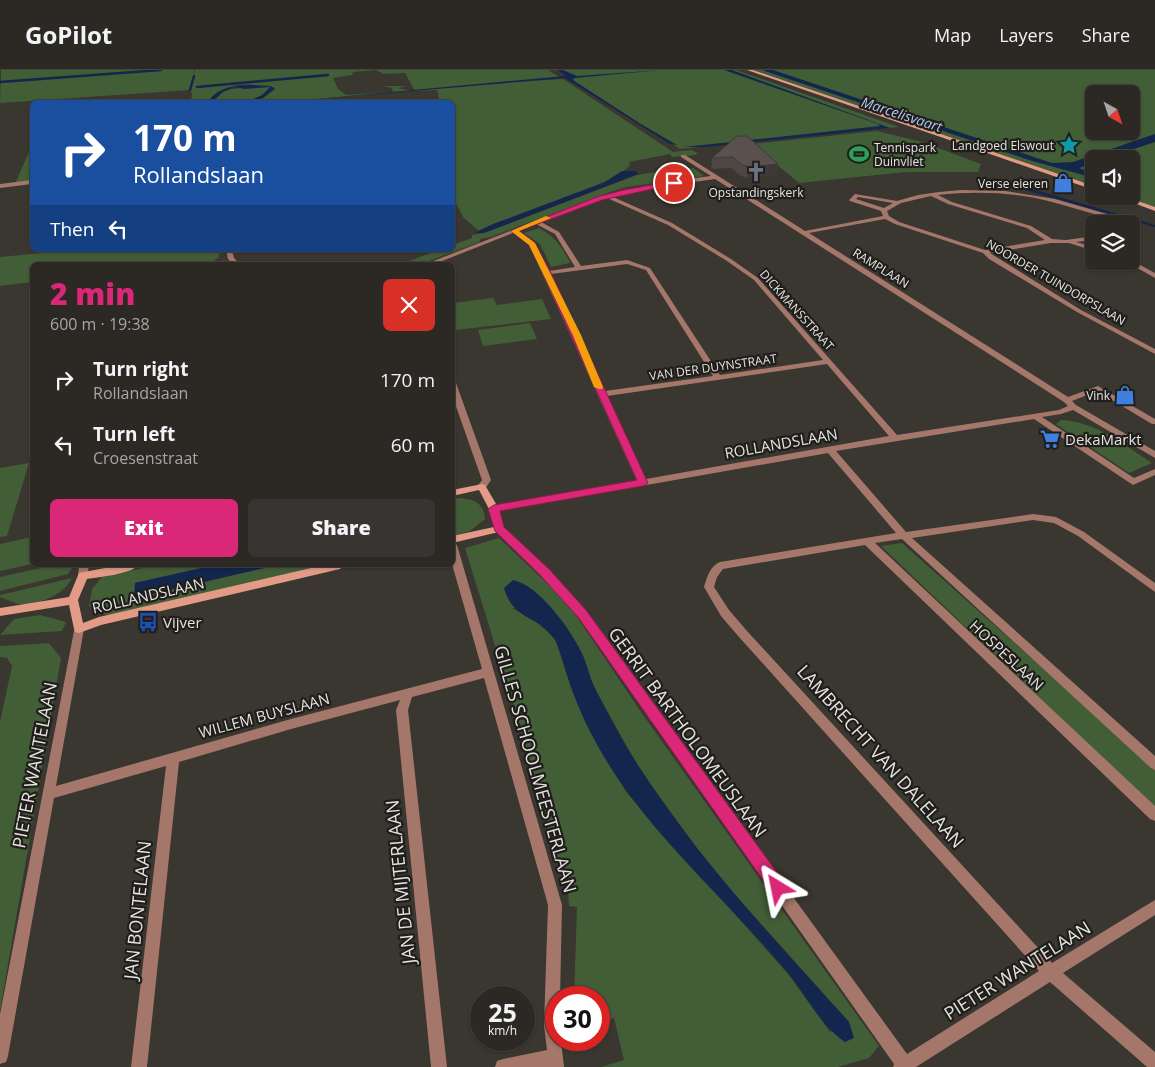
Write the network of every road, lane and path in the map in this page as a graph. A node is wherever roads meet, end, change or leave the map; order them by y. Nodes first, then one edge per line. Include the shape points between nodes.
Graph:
1 (749, 70) edge
2 (683, 156) dead end
3 (716, 177) junction
4 (30, 182) edge
5 (1085, 185) edge
6 (0, 186) edge
7 (932, 194) junction
8 (607, 196) junction
9 (895, 202) junction
10 (1140, 204) edge
11 (1155, 209) edge
12 (884, 210) junction
13 (1097, 215) edge
14 (886, 217) junction
15 (536, 222) junction
16 (514, 231) junction
17 (802, 232) junction
18 (1085, 239) edge
19 (1051, 241) junction
20 (1066, 242) junction
21 (1085, 247) edge
22 (985, 252) junction
23 (434, 262) edge
24 (1140, 267) edge
25 (579, 268) junction
26 (547, 273) junction
27 (1155, 276) edge
28 (1155, 352) edge
29 (828, 362) junction
30 (718, 378) junction
31 (455, 391) edge
32 (602, 394) junction
33 (1070, 403) junction
34 (1035, 416) junction
35 (1155, 422) edge
36 (895, 438) junction
37 (830, 450) junction
38 (1155, 455) edge
39 (1155, 472) edge
40 (643, 483) junction
41 (482, 487) junction
42 (455, 492) edge
43 (494, 509) junction
44 (499, 529) junction
45 (903, 536) junction
46 (455, 539) edge
47 (866, 541) junction
48 (455, 556) edge
49 (126, 567) edge
50 (331, 567) edge
51 (83, 570) edge
52 (1155, 588) edge
53 (73, 600) junction
54 (0, 612) edge
55 (79, 628) junction
56 (488, 672) junction
57 (408, 693) junction
58 (173, 758) junction
59 (1155, 764) edge
60 (49, 794) junction
61 (1155, 815) edge
62 (1155, 907) edge
63 (1050, 972) junction
64 (0, 1056) edge
65 (554, 1062) edge
66 (1155, 1063) edge
67 (903, 1066) edge
68 (139, 1067) edge
69 (439, 1067) edge
70 (502, 1067) edge

1 - 5 street
2 - 3 street, RAMPLAAN
3 - 8 street
3 - 17 street, RAMPLAAN
4 - 6 street
7 - 9 street
7 - 13 street via 1006,192 1042,198
7 - 19 street via 950,203 1029,227
8 - 15 street
8 - 29 street, DICKMANSSTRAAT via 670,224 756,279
9 - 12 street
9 - 12 street via 856,195 852,200
10 - 11 street
12 - 14 street
14 - 17 street
14 - 22 street, NOORDER TUINDORPSLAAN
15 - 16 street
15 - 25 street via 557,233
16 - 23 street
16 - 26 street via 532,243
17 - 33 street, RAMPLAAN
18 - 20 street
19 - 20 street
19 - 22 street
20 - 21 street
22 - 28 street, NOORDER TUINDORPSLAAN via 1079,311
24 - 27 street
25 - 26 street
25 - 30 street via 627,262 648,269
26 - 32 street
29 - 30 street, VAN DER DUYNSTRAAT
29 - 36 street, DICKMANSSTRAAT
30 - 32 street, VAN DER DUYNSTRAAT
31 - 41 street via 487,480
32 - 40 street
33 - 34 street, ROLLANDSLAAN via 1061,412
33 - 35 street via 1098,388
33 - 38 street, RAMPLAAN
34 - 36 street, ROLLANDSLAAN
34 - 39 street via 1133,482
36 - 37 street, ROLLANDSLAAN
37 - 40 street, ROLLANDSLAAN
37 - 45 street, HOSPESLAAN
40 - 43 street, ROLLANDSLAAN
41 - 42 street
41 - 43 street
43 - 44 street
44 - 46 street
44 - 67 street, GERRIT BARTHOLOMEUSLAAN via 582,614
45 - 47 street
45 - 52 street via 1033,517 1056,520 1082,534
45 - 59 street, HOSPESLAAN
47 - 61 street, HOSPESLAAN
47 - 63 street, LAMBRECHT VAN DALELAAN via 720,566 709,587 743,634
48 - 56 street, GILLES SCHOOLMEESTERLAAN
49 - 51 street, ROLLANDSLAAN via 104,573
50 - 55 street, ROLLANDSLAAN
51 - 53 street
53 - 54 street
53 - 55 street
55 - 60 street, PIETER WANTELAAN
56 - 57 street, WILLEM BUYSLAAN
56 - 65 street, GILLES SCHOOLMEESTERLAAN via 555,905
57 - 58 street, WILLEM BUYSLAAN
57 - 69 street, JAN DE MIJTERLAAN via 402,710
58 - 60 street, WILLEM BUYSLAAN
58 - 68 street, JAN BONTELAAN
60 - 64 street, PIETER WANTELAAN
62 - 63 street, PIETER WANTELAAN
63 - 66 street, LAMBRECHT VAN DALELAAN
63 - 67 street, PIETER WANTELAAN
65 - 70 street

